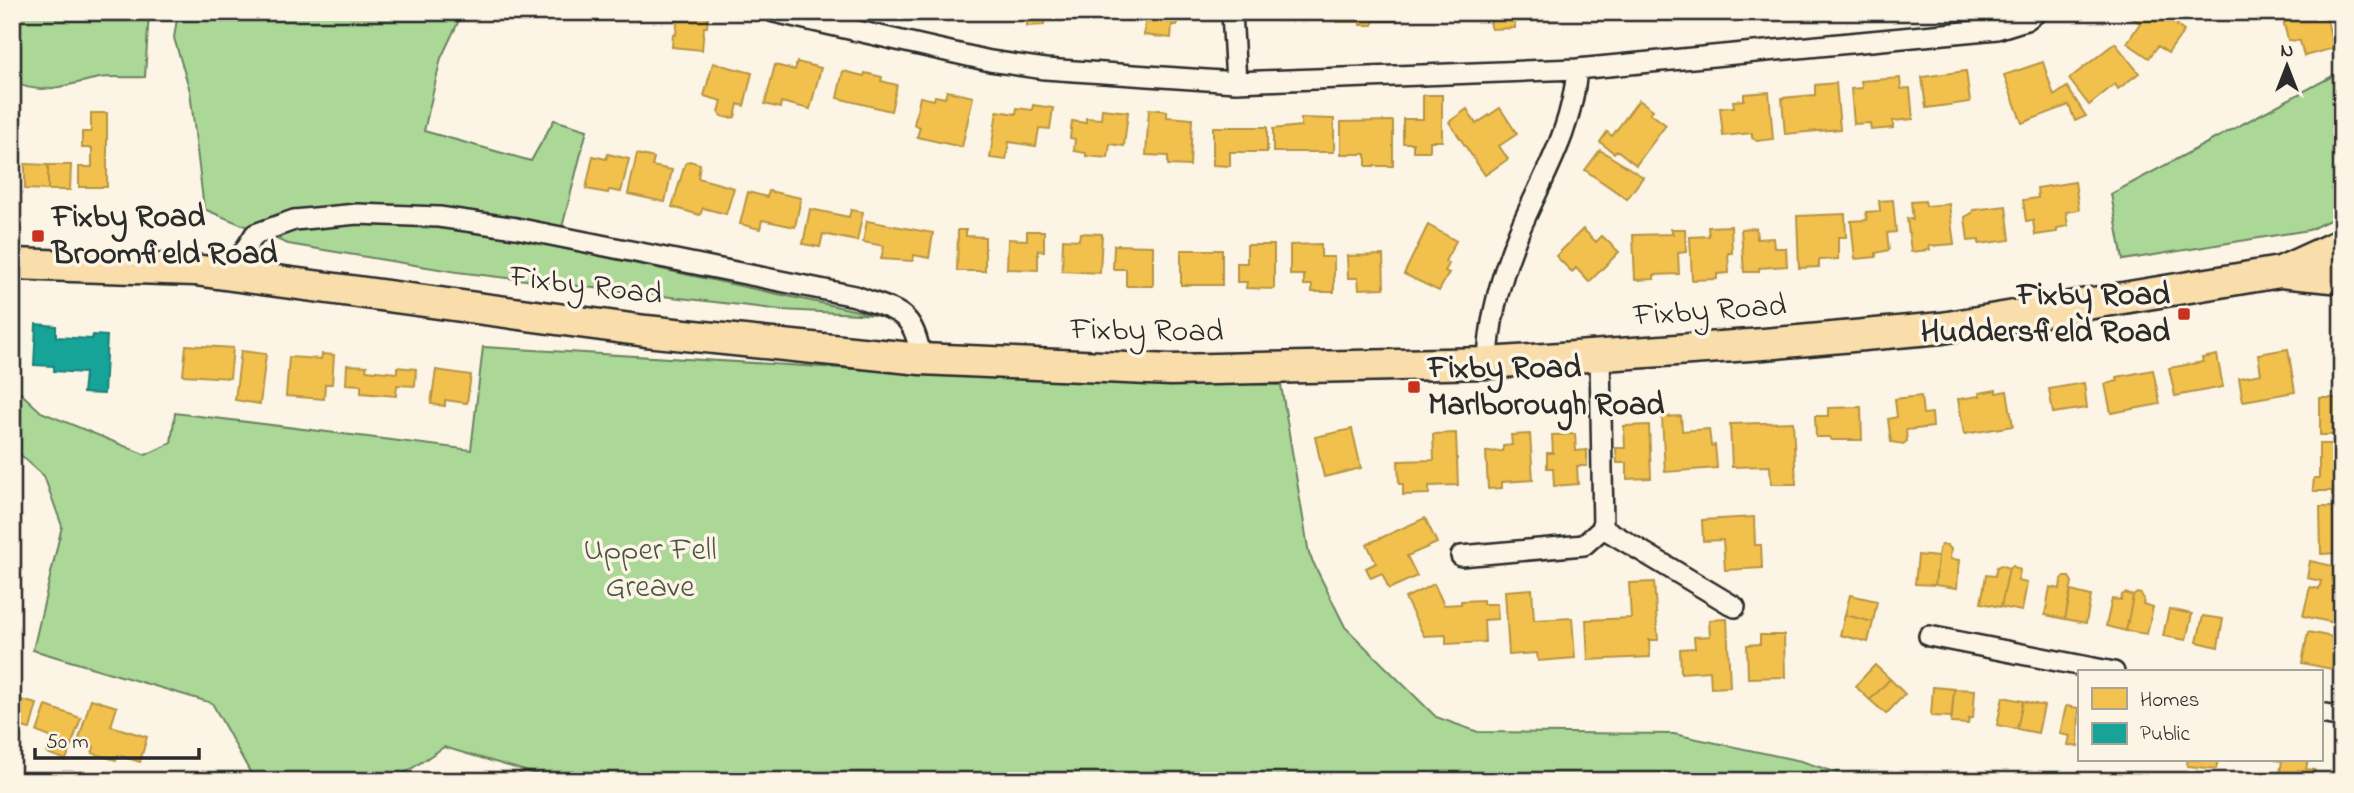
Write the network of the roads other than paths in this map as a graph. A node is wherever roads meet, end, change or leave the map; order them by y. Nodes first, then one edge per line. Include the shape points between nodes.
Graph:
1 (775, 12) edge
2 (1232, 12) edge
3 (2037, 12) edge
4 (1577, 69) junction
5 (1236, 82) junction
6 (2342, 244) edge
7 (12, 264) edge
8 (2280, 272) junction
9 (236, 275) junction
10 (2342, 278) edge
11 (1600, 355) junction
12 (921, 359) junction
13 (1488, 363) junction
14 (1603, 528) junction
15 (1461, 556) dead end
16 (1735, 607) dead end
17 (1929, 636) dead end
18 (2104, 670) edge
19 (2322, 713) edge
20 (2342, 717) edge

1 - 5 street via 990,61
2 - 5 street
3 - 4 street via 1997,29
4 - 5 street
4 - 13 street via 1567,126 1518,234 1493,308
6 - 8 main road, Fixby Road
7 - 9 main road, Fixby Road via 147,267
8 - 10 main road, Fixby Road
8 - 11 main road, Fixby Road via 1942,328
9 - 12 main road, Fixby Road via 646,331
9 - 12 street via 255,234 294,220 356,214 439,217 516,228 855,296 904,315 918,337
11 - 13 main road, Fixby Road
11 - 14 street
12 - 13 main road, Fixby Road via 1171,370
14 - 15 street via 1584,545
14 - 16 street
17 - 18 street
19 - 20 street

